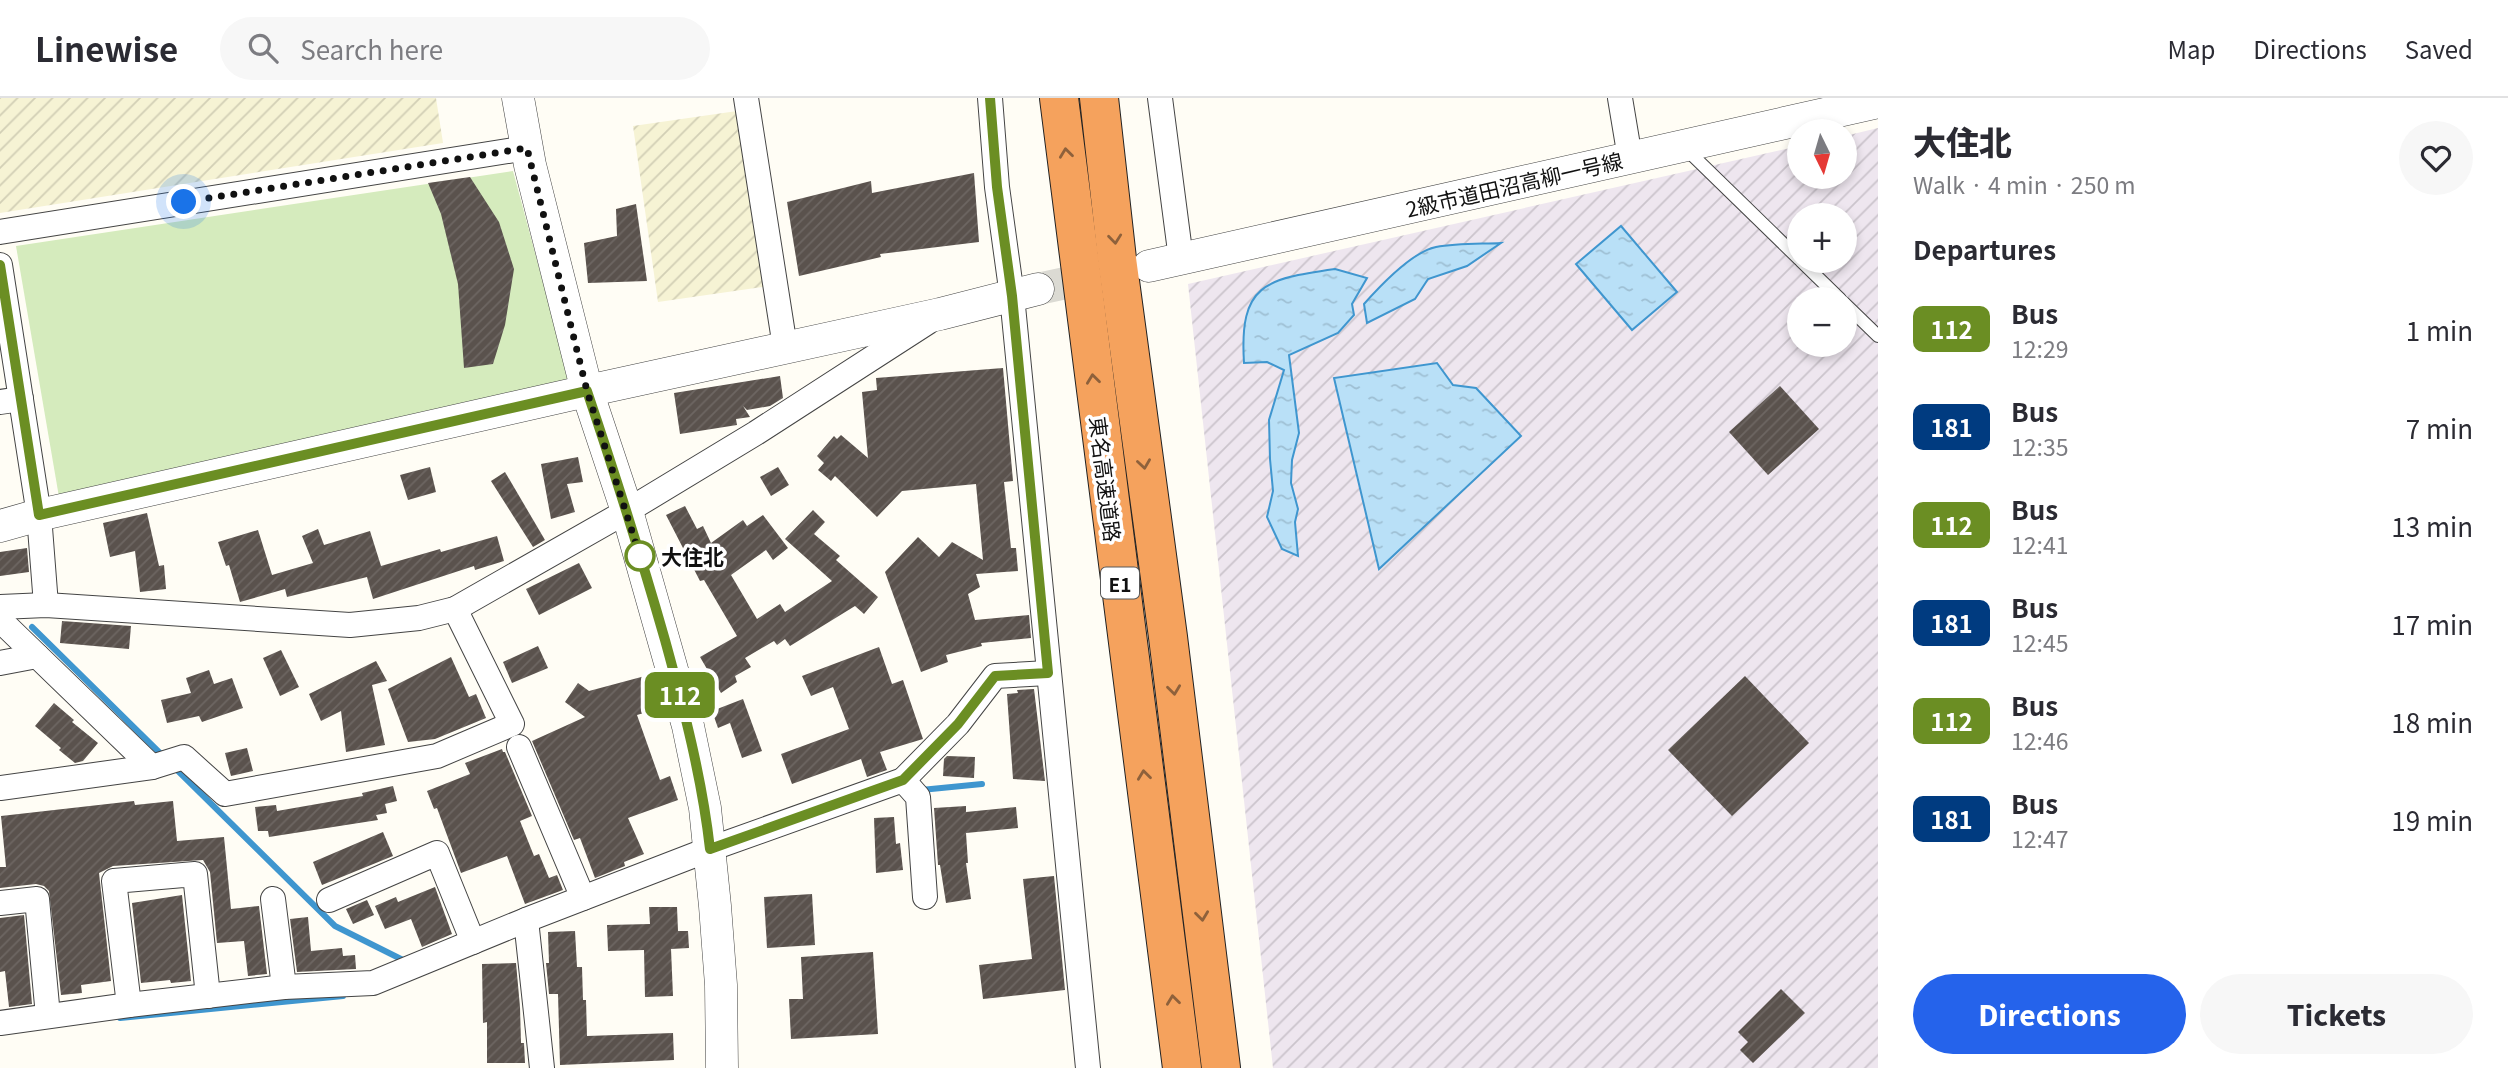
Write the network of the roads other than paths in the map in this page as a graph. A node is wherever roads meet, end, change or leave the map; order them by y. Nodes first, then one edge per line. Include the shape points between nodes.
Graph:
1 (518, 98) edge
2 (746, 98) edge
3 (990, 98) edge
4 (1059, 98) edge
5 (1099, 98) edge
6 (1160, 98) edge
7 (1620, 98) edge
8 (1878, 102) edge
9 (1682, 146) junction
10 (527, 148) junction
11 (1630, 158) junction
12 (0, 232) edge
13 (1787, 247) edge
14 (1181, 259) junction
15 (0, 265) edge
16 (1149, 266) dead end
17 (1813, 273) edge
18 (1828, 287) edge
19 (1025, 293) junction
20 (928, 316) junction
21 (1857, 316) edge
22 (1878, 336) edge
23 (785, 347) junction
24 (587, 391) junction
25 (10, 401) edge
26 (627, 511) junction
27 (39, 515) junction
28 (0, 526) edge
29 (46, 604) junction
30 (0, 607) edge
31 (455, 609) junction
32 (0, 620) edge
33 (37, 656) junction
34 (0, 663) edge
35 (1048, 673) junction
36 (519, 747) dead end
37 (163, 764) junction
38 (903, 780) junction
39 (0, 788) edge
40 (710, 849) junction
41 (925, 897) dead end
42 (583, 898) junction
43 (273, 899) dead end
44 (329, 900) dead end
45 (0, 903) edge
46 (526, 920) junction
47 (473, 942) junction
48 (284, 987) junction
49 (208, 996) junction
50 (129, 1004) junction
51 (48, 1016) junction
52 (0, 1023) edge
53 (542, 1068) edge
54 (722, 1068) edge
55 (1088, 1068) edge
56 (1182, 1068) edge
57 (1221, 1068) edge

1 - 10 street
2 - 23 street
3 - 19 street via 997,187
56 -> 4 highway, 東名高速道路 / E1
5 -> 57 highway, 東名高速道路 / E1
6 - 14 street
7 - 11 street
8 - 9 street, 2級市道田沼高柳一号線
9 - 11 street, 2級市道田沼高柳一号線
9 - 13 lane
10 - 12 street
10 - 24 street
11 - 14 street, 2級市道田沼高柳一号線
14 - 16 street, 2級市道田沼高柳一号線
15 - 25 street
17 - 18 lane
19 - 20 street
19 - 35 street
20 - 23 street
20 - 26 street via 756,433
21 - 22 lane
23 - 24 street
24 - 26 street
24 - 27 street
25 - 27 street
26 - 31 street
26 - 40 street via 688,726
27 - 28 street
27 - 29 street
29 - 30 street
29 - 31 street via 350,625
31 - 37 street via 512,724 437,756 225,794 184,757
32 - 33 street
33 - 34 street
33 - 37 street
35 - 38 street via 995,676 958,724
35 - 55 street
36 - 42 street
37 - 39 street
38 - 40 street
38 - 41 street via 918,797
40 - 42 street
40 - 54 street via 721,985
42 - 46 street
43 - 48 street
44 - 47 street via 437,853
45 - 51 street via 37,900
46 - 47 street
46 - 53 street
47 - 48 street via 373,983
48 - 49 street
49 - 50 street
49 - 50 street via 195,874 114,881
50 - 51 street
51 - 52 street

